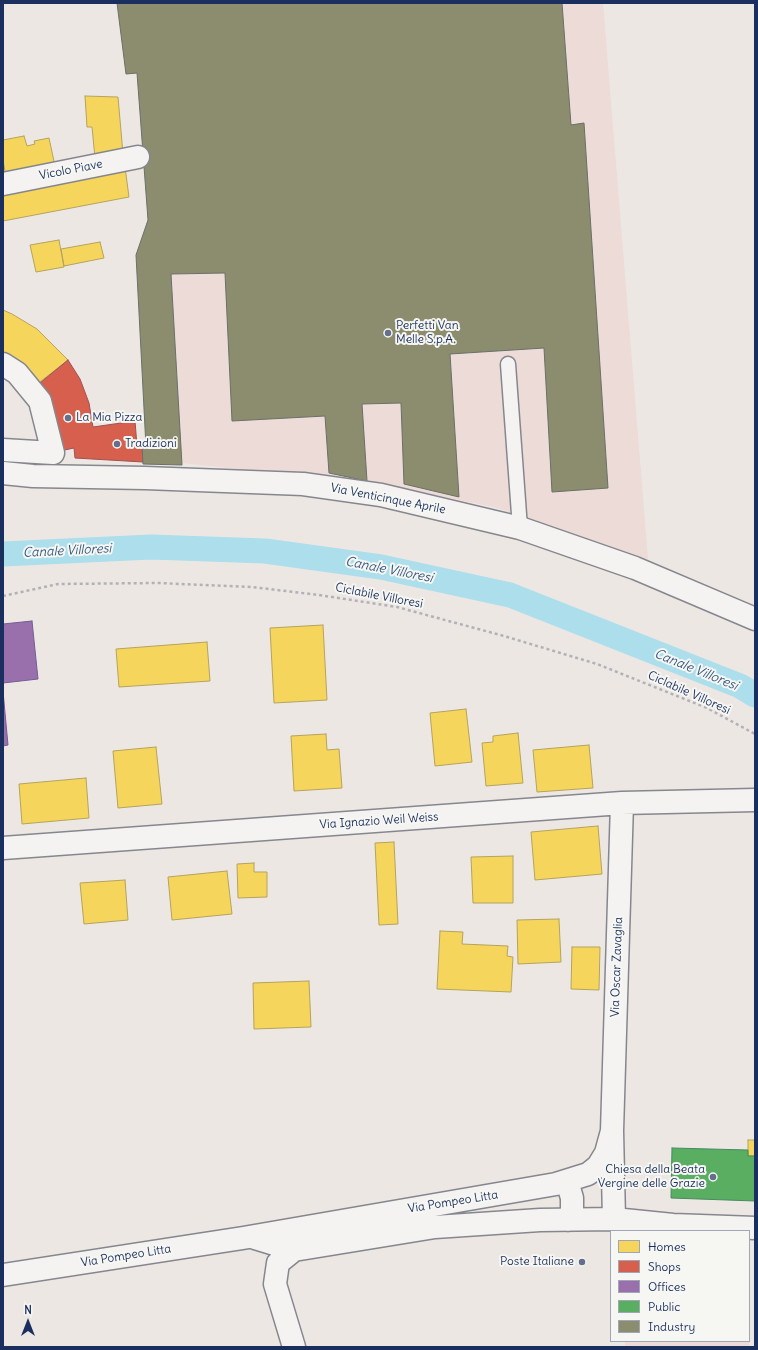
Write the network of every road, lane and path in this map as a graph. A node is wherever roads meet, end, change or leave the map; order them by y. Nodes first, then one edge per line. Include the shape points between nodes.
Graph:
1 (138, 157) dead end
2 (3, 184) edge
3 (3, 364) edge
4 (508, 364) dead end
5 (3, 450) edge
6 (3, 473) edge
7 (520, 528) junction
8 (3, 596) edge
9 (755, 619) edge
10 (755, 734) edge
11 (755, 800) edge
12 (622, 803) junction
13 (3, 848) edge
14 (612, 1131) junction
15 (567, 1181) junction
16 (614, 1219) junction
17 (568, 1220) junction
18 (299, 1228) junction
19 (755, 1228) edge
20 (250, 1237) junction
21 (294, 1250) junction
22 (3, 1275) edge
23 (294, 1347) edge

1 - 2 street, Vicolo Piave
3 - 5 street via 17,373 40,401 53,453
4 - 7 lane
6 - 7 street, Via Venticinque Aprile via 303,484 381,496
7 - 9 street, Via Venticinque Aprile via 635,568
8 - 10 path, Ciclabile Villoresi via 58,584 158,583 252,587 397,606 597,664 707,708
11 - 12 street, Via Ignazio Weil Weiss
12 - 13 street, Via Ignazio Weil Weiss
12 - 14 street, Via Oscar Zavaglia
14 - 15 street, Via Oscar Zavaglia via 606,1153 598,1166 588,1174
14 - 16 street, Via Oscar Zavaglia
15 - 17 street via 572,1198 572,1210
15 - 18 street, Via Pompeo Litta
16 - 17 street, Via Pompeo Litta
16 - 19 street, Via Pompeo Litta via 673,1225
17 - 21 street, Via Pompeo Litta via 435,1227
18 - 20 street, Via Pompeo Litta
18 - 21 street via 295,1236
20 - 21 street, Via Pompeo Litta
20 - 22 street, Via Pompeo Litta
21 - 23 street via 278,1263 275,1284

